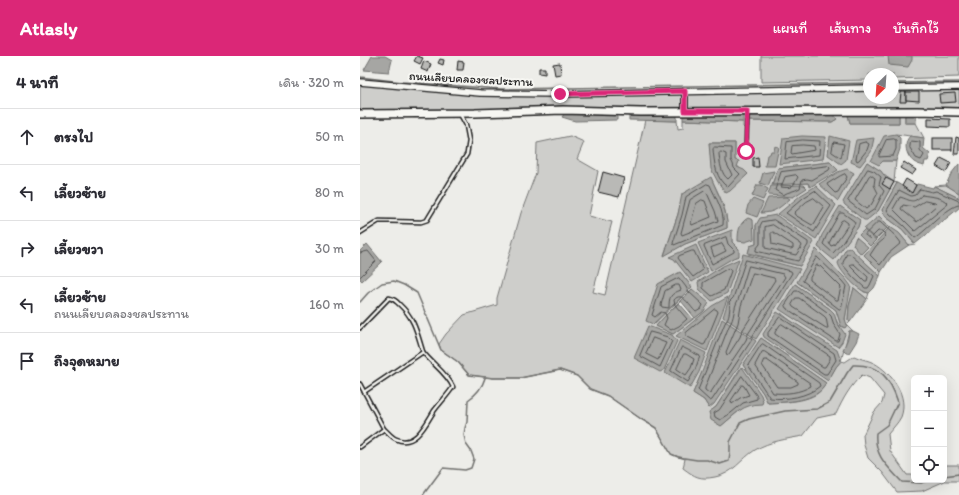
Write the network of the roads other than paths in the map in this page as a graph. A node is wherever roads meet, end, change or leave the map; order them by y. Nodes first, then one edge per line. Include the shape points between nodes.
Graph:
1 (360, 82) edge
2 (959, 86) edge
3 (863, 88) edge
4 (899, 88) edge
5 (685, 91) junction
6 (685, 111) junction
7 (747, 111) junction
8 (959, 112) edge
9 (460, 113) junction
10 (360, 114) edge
11 (746, 151) dead end
12 (360, 233) edge
13 (360, 328) edge
14 (423, 352) junction
15 (360, 384) edge
16 (364, 392) junction
17 (384, 429) junction
18 (360, 447) edge

1 - 5 street, ถนนเลียบคลองชลประทาน via 480,93
2 - 4 street
3 - 5 street, ถนนเลียบคลองชลประทาน
5 - 6 street
6 - 7 street
6 - 9 street via 568,110
7 - 8 street
7 - 11 lane
9 - 10 street
9 - 12 lane via 466,125 469,141 467,154 426,220 379,221
13 - 14 lane via 390,298 394,299 415,324
14 - 16 lane
14 - 17 lane via 450,379 453,387 418,436 404,442 395,439
15 - 16 lane
16 - 17 lane
17 - 18 lane

